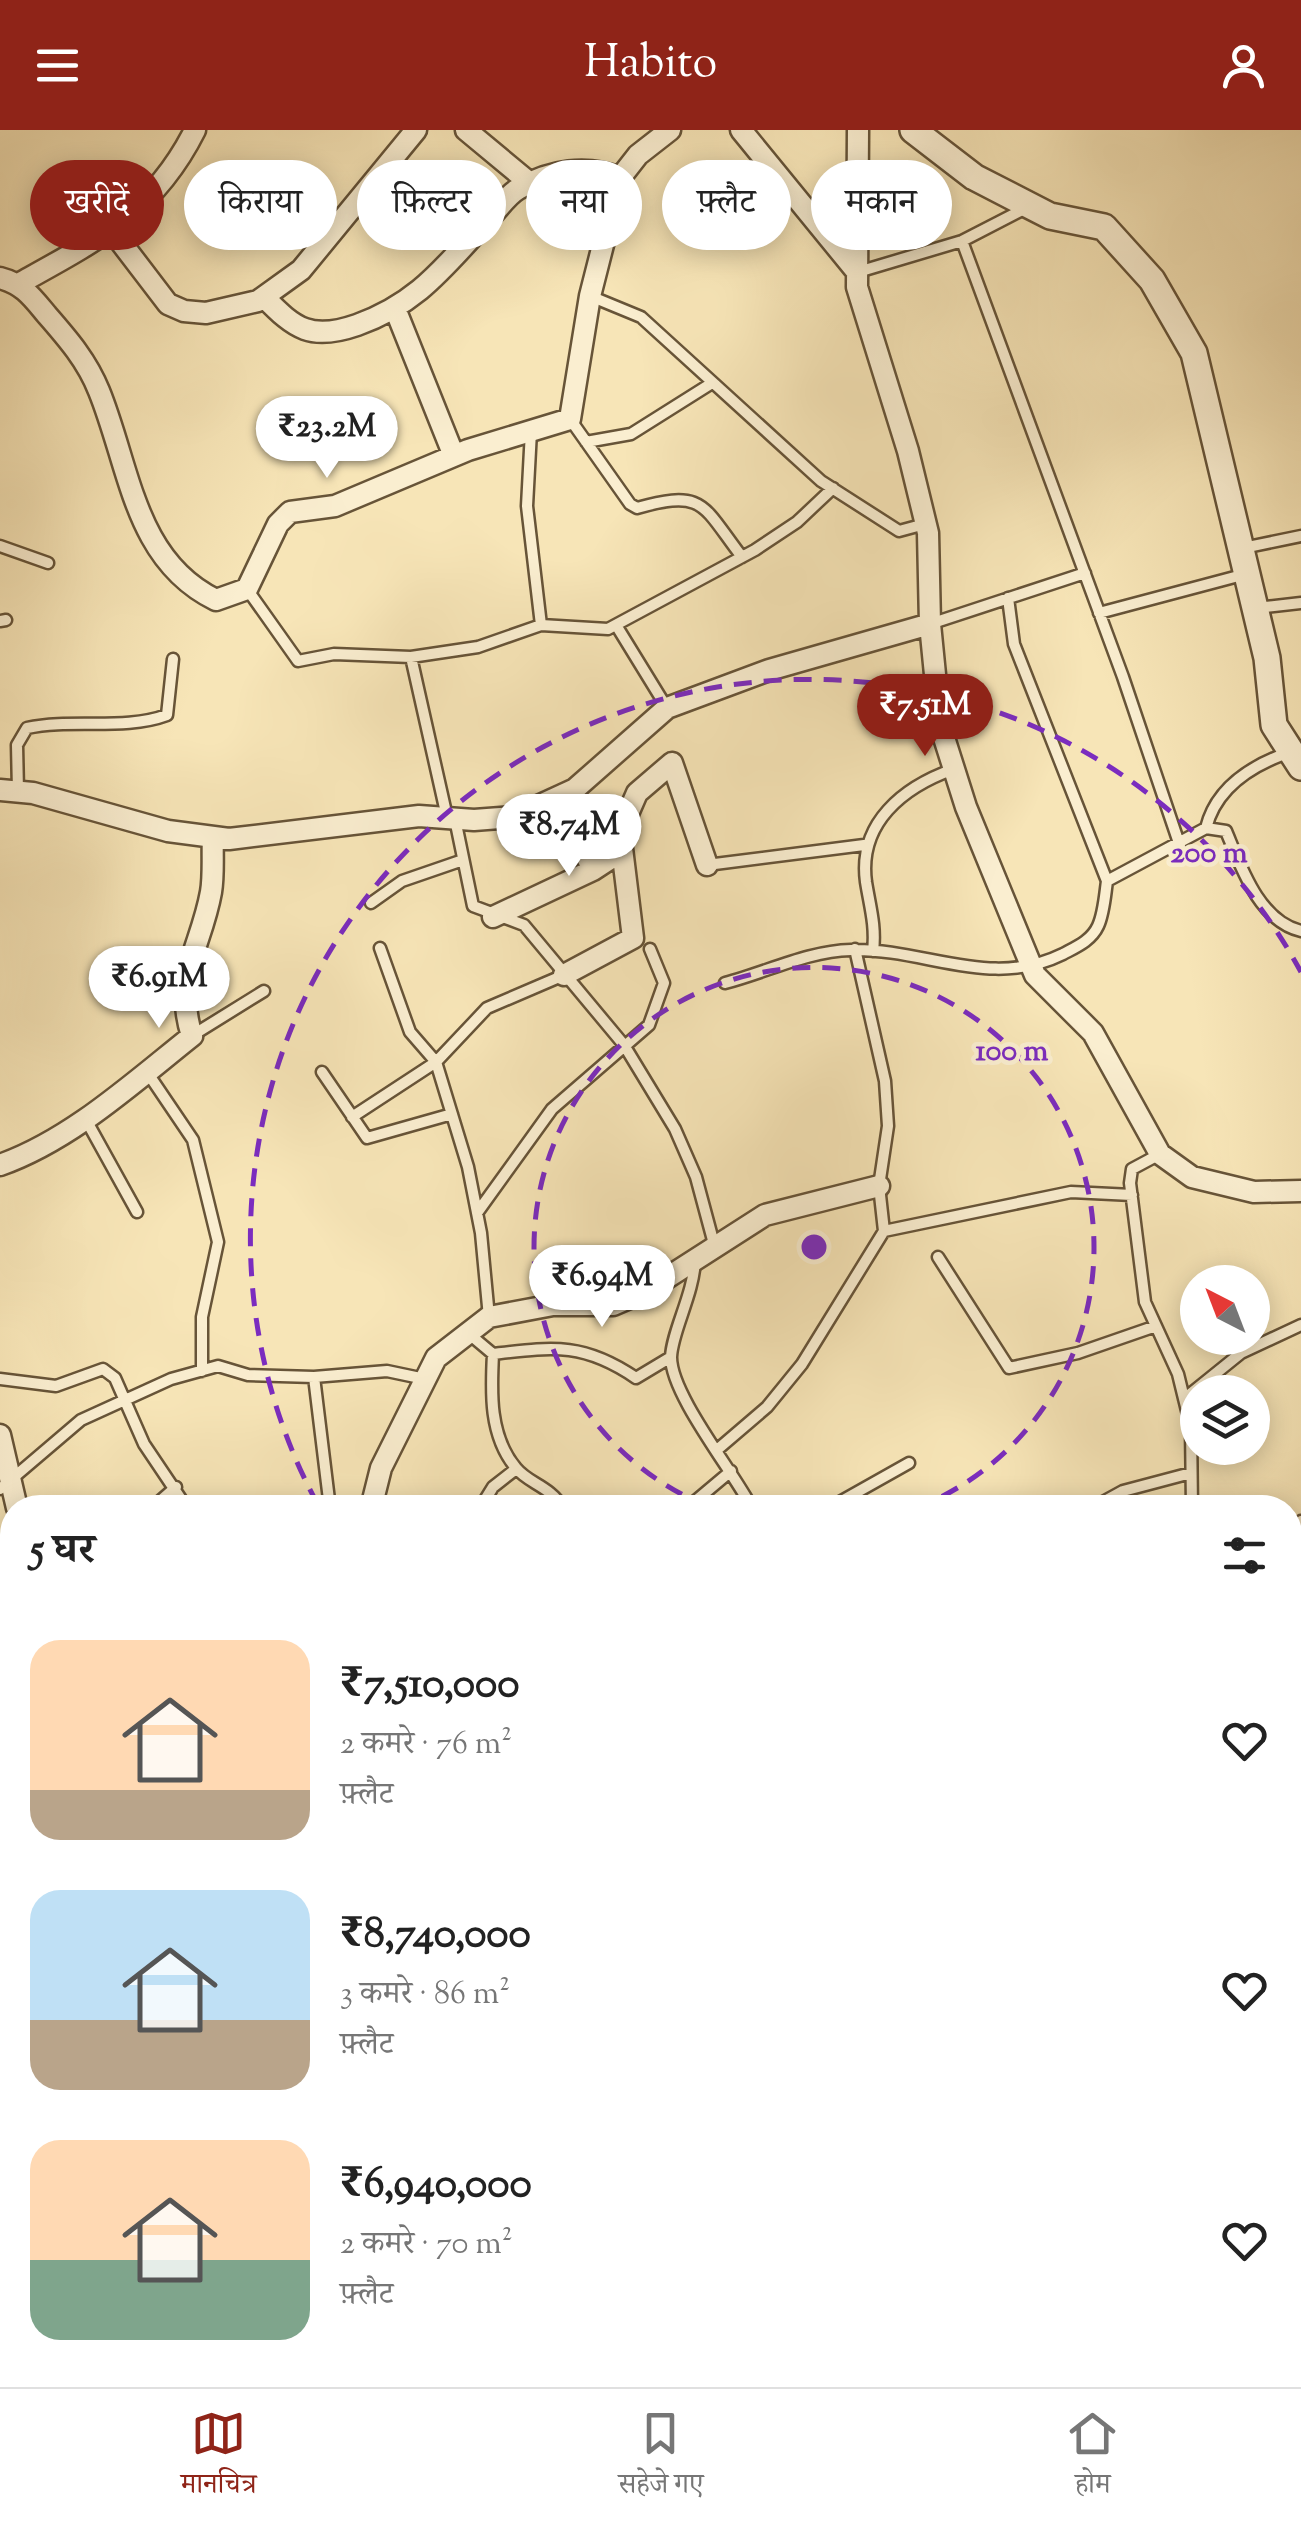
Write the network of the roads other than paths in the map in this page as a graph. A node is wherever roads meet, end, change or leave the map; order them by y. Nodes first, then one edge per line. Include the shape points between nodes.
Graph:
1 (195, 130) edge
2 (416, 130) edge
3 (466, 130) edge
4 (670, 130) edge
5 (740, 130) edge
6 (858, 130) edge
7 (913, 130) edge
8 (634, 160) edge
9 (164, 178) edge
10 (526, 180) edge
11 (526, 186) edge
12 (1030, 206) junction
13 (962, 241) junction
14 (76, 250) edge
15 (128, 250) edge
16 (602, 250) edge
17 (857, 272) junction
18 (10, 281) edge
19 (590, 296) junction
20 (264, 297) junction
21 (396, 311) junction
22 (712, 383) junction
23 (570, 419) junction
24 (531, 431) junction
25 (586, 442) junction
26 (454, 456) junction
27 (833, 488) junction
28 (926, 523) junction
29 (1301, 536) edge
30 (0, 546) edge
31 (742, 557) junction
32 (1244, 561) junction
33 (48, 563) dead end
34 (1085, 573) junction
35 (246, 589) junction
36 (1008, 598) junction
37 (1301, 603) edge
38 (1255, 608) junction
39 (1099, 613) junction
40 (616, 624) junction
41 (930, 624) junction
42 (541, 625) junction
43 (412, 657) junction
44 (173, 659) dead end
45 (667, 708) junction
46 (1296, 760) edge
47 (954, 769) junction
48 (9, 791) edge
49 (558, 796) junction
50 (451, 818) junction
51 (1206, 828) junction
52 (213, 837) junction
53 (864, 845) junction
54 (1180, 846) junction
55 (622, 852) junction
56 (463, 860) junction
57 (706, 866) joint
58 (593, 870) junction
59 (1108, 881) junction
60 (371, 903) dead end
61 (493, 917) junction
62 (1301, 931) edge
63 (380, 948) dead end
64 (650, 949) dead end
65 (855, 949) junction
66 (873, 952) junction
67 (1032, 969) junction
68 (564, 974) junction
69 (725, 982) dead end
70 (264, 990) dead end
71 (192, 1036) junction
72 (624, 1045) junction
73 (436, 1062) junction
74 (147, 1072) junction
75 (322, 1072) dead end
76 (452, 1114) junction
77 (84, 1117) junction
78 (352, 1117) junction
79 (1160, 1154) junction
80 (0, 1165) edge
81 (879, 1186) junction
82 (1301, 1191) edge
83 (1132, 1196) junction
84 (137, 1212) dead end
85 (477, 1213) junction
86 (884, 1231) junction
87 (714, 1244) junction
88 (938, 1257) dead end
89 (695, 1258) junction
90 (489, 1317) junction
91 (1301, 1325) edge
92 (1156, 1326) junction
93 (468, 1333) junction
94 (492, 1354) junction
95 (671, 1358) junction
96 (202, 1370) junction
97 (1214, 1375) edge
98 (314, 1378) junction
99 (0, 1379) edge
100 (426, 1379) junction
101 (1180, 1389) edge
102 (124, 1398) junction
103 (0, 1434) edge
104 (718, 1450) junction
105 (909, 1463) dead end
106 (1191, 1465) edge
107 (516, 1469) junction
108 (732, 1471) junction
109 (1191, 1473) junction
110 (6, 1486) edge
111 (176, 1487) junction
112 (167, 1495) edge
113 (181, 1495) edge
114 (328, 1495) edge
115 (375, 1495) edge
116 (488, 1495) edge
117 (552, 1495) edge
118 (703, 1495) edge
119 (745, 1495) edge
120 (851, 1495) edge
121 (1121, 1495) edge
122 (1192, 1495) edge

1 - 9 street
2 - 20 street via 300,270
3 - 10 street
4 - 8 street
5 - 17 street
6 - 17 street
7 - 12 street via 974,177
11 - 21 street
12 - 13 lane
12 - 32 street via 1104,227 1152,280 1194,353
13 - 17 lane
13 - 34 lane
14 - 18 street
15 - 20 street via 168,304 184,311
16 - 19 street
17 - 28 street
18 - 35 street via 82,356 143,523 184,584 216,600
19 - 22 lane via 641,317
19 - 23 street
20 - 21 street via 293,327 317,333
21 - 26 street
22 - 25 lane via 631,434
22 - 27 lane
23 - 24 street
23 - 25 lane
24 - 26 street
24 - 42 lane via 527,506
25 - 31 lane via 630,504 687,499 711,517
26 - 35 street via 335,506 290,512
27 - 28 lane via 898,531
27 - 31 lane
28 - 41 street
29 - 32 lane
30 - 33 lane
31 - 40 lane
32 - 38 street
32 - 39 lane
34 - 36 lane
34 - 39 lane
35 - 43 lane via 298,661 334,654
36 - 41 lane
36 - 59 lane via 1014,644
37 - 38 lane
38 - 46 street via 1274,724
39 - 54 lane
40 - 42 lane
40 - 45 lane
41 - 45 street via 769,670
41 - 47 street via 940,724
42 - 43 lane via 478,648
43 - 50 lane
44 - 48 lane via 166,714 149,721 58,721 27,728
45 - 49 street via 575,789
46 - 51 lane via 1258,763 1211,809
47 - 53 lane via 905,793
47 - 67 street
48 - 52 street
49 - 50 street via 514,816
49 - 58 street
50 - 52 street
50 - 56 lane
51 - 54 lane
51 - 62 lane via 1226,831 1264,904 1286,928
52 - 71 street via 211,891 182,1006
53 - 57 lane
53 - 66 lane via 876,927
54 - 59 lane
55 - 57 street via 620,832 637,794 672,763
55 - 58 street
55 - 68 street via 633,938
56 - 60 lane via 402,881
56 - 61 lane via 473,906
58 - 61 street
59 - 67 lane via 1098,926 1086,942
61 - 68 lane via 516,919
63 - 73 lane via 410,1032
64 - 72 lane via 664,983 662,998 649,1025
65 - 66 lane
65 - 69 lane via 820,952
65 - 81 lane via 885,1082 888,1126
66 - 67 lane via 967,968
67 - 79 street via 1092,1034
68 - 72 lane
68 - 73 lane via 487,1008
70 - 71 lane
71 - 74 street
72 - 85 lane via 552,1108
72 - 87 lane via 675,1130
73 - 76 lane
73 - 78 lane
74 - 77 street
74 - 96 lane via 193,1140 218,1242 202,1316
75 - 78 lane
76 - 78 lane via 368,1138
76 - 85 lane
77 - 80 street
77 - 84 lane
79 - 82 street via 1192,1177 1254,1192
79 - 83 lane via 1132,1169
81 - 86 lane
81 - 87 street via 765,1215
83 - 86 lane via 1052,1195
83 - 92 lane via 1145,1302
85 - 90 lane
86 - 104 lane via 802,1364
87 - 89 street
88 - 92 lane via 1010,1368
89 - 90 street via 613,1305 553,1305
89 - 95 lane via 694,1286
90 - 93 street
91 - 97 lane via 1242,1353
92 - 101 lane
93 - 94 lane
93 - 100 street via 436,1358
94 - 95 lane via 582,1349 636,1378
94 - 107 lane via 494,1420
95 - 104 lane via 684,1400
96 - 98 lane via 218,1366 248,1375
96 - 102 lane
98 - 100 lane via 387,1371
98 - 114 lane
99 - 102 lane via 56,1386 103,1369
100 - 115 street
102 - 110 lane via 81,1420
102 - 111 lane via 144,1444
103 - 110 street
104 - 108 lane
105 - 120 lane
106 - 109 lane
107 - 116 lane
107 - 117 lane
108 - 118 lane
108 - 119 lane
109 - 121 lane
109 - 122 lane
111 - 112 lane
111 - 113 lane

